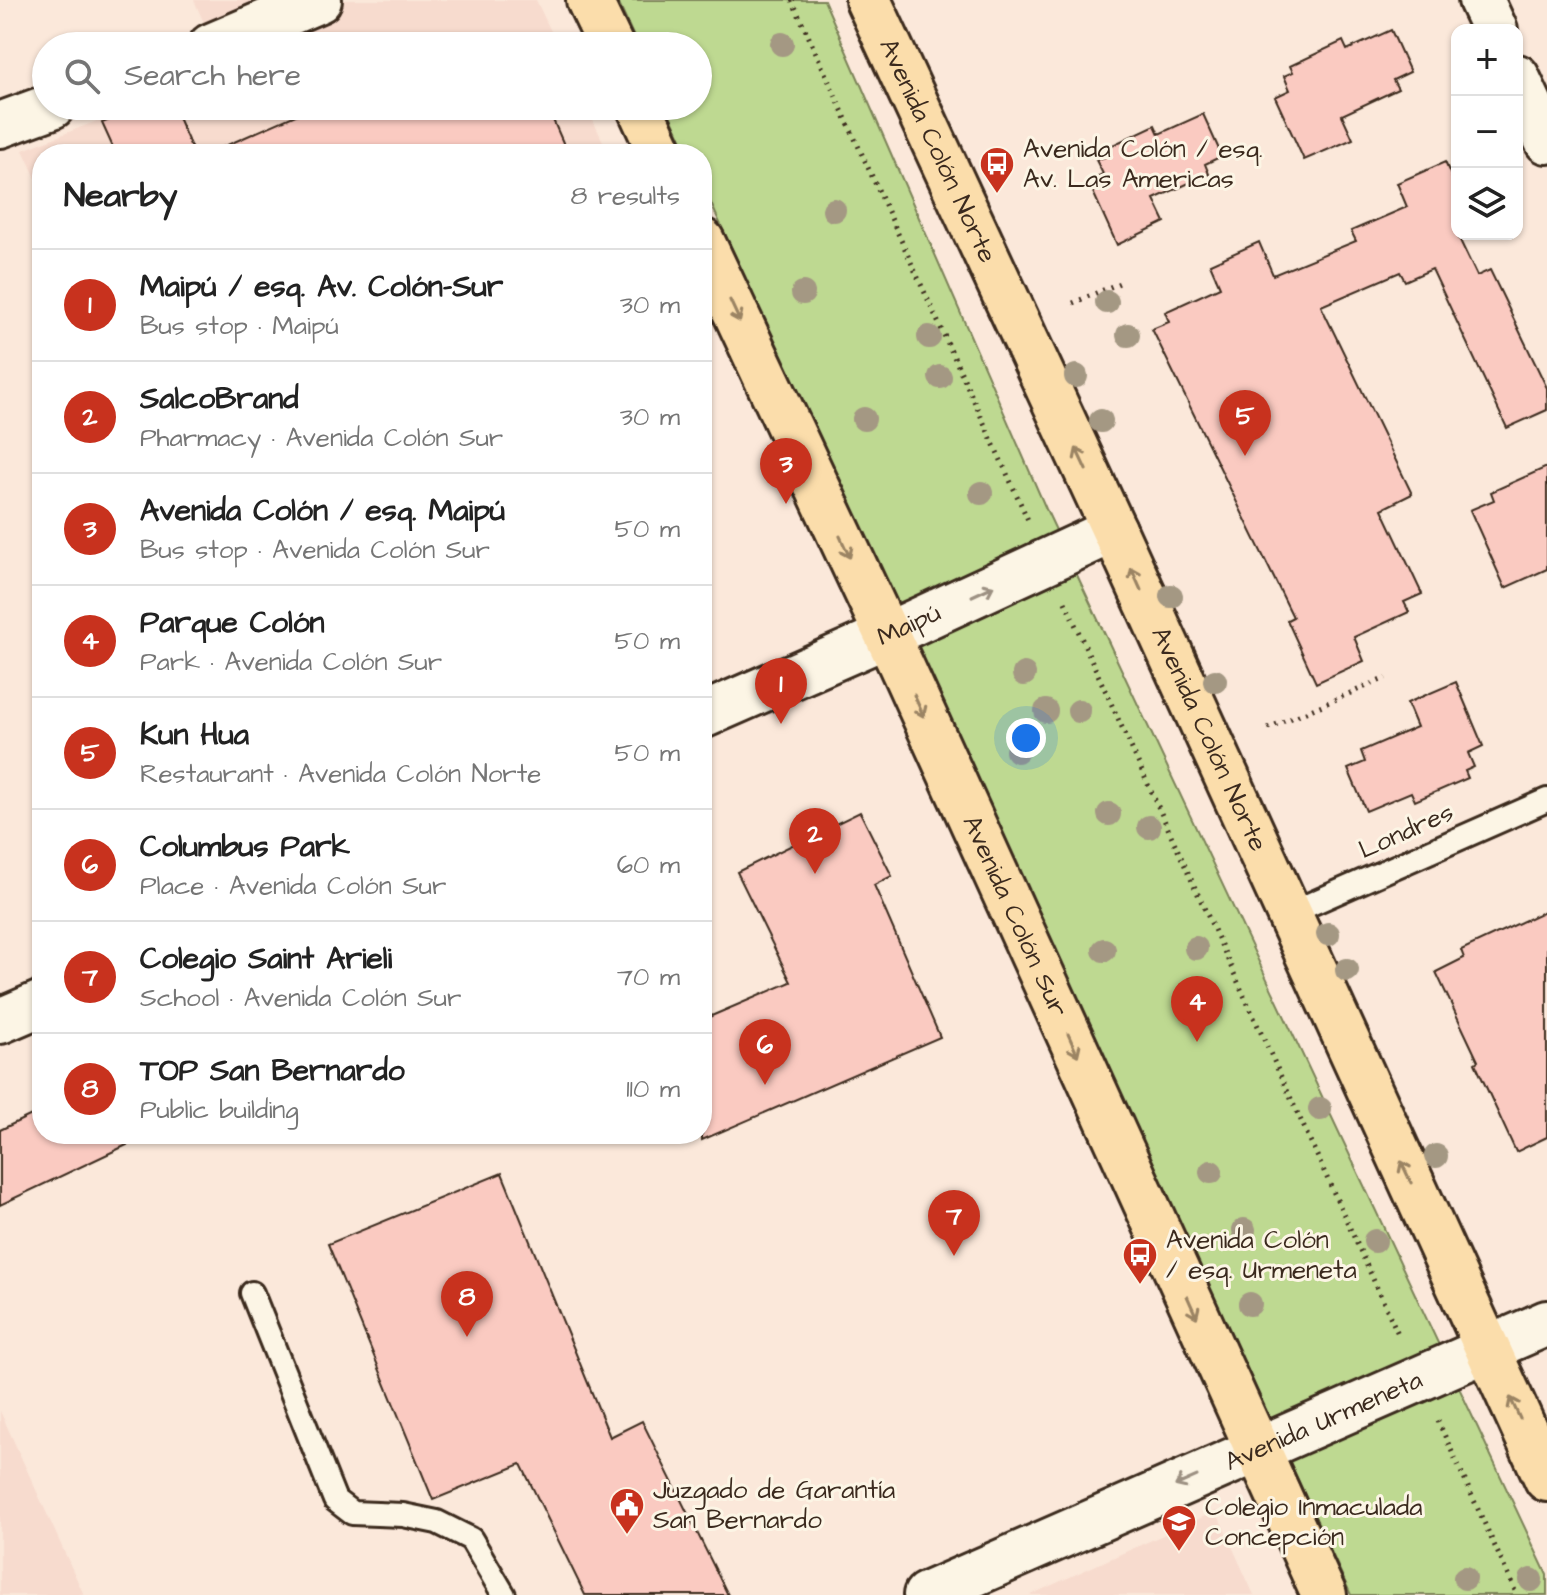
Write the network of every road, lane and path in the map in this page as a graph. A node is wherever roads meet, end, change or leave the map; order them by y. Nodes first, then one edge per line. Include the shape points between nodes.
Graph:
1 (319, 0) edge
2 (589, 0) edge
3 (792, 0) edge
4 (868, 0) edge
5 (1481, 0) edge
6 (1492, 24) edge
7 (244, 32) edge
8 (604, 32) edge
9 (1523, 90) edge
10 (32, 113) edge
11 (645, 120) edge
12 (0, 125) edge
13 (1547, 141) edge
14 (656, 144) edge
15 (712, 262) edge
16 (1124, 281) dead end
17 (1073, 303) dead end
18 (1114, 530) junction
19 (1047, 561) junction
20 (887, 635) junction
21 (1386, 678) dead end
22 (712, 712) edge
23 (1268, 728) dead end
24 (1547, 800) edge
25 (1288, 914) junction
26 (32, 1007) edge
27 (0, 1021) edge
28 (252, 1293) dead end
29 (1547, 1323) edge
30 (1488, 1349) junction
31 (1419, 1380) junction
32 (1257, 1451) junction
33 (1547, 1479) edge
34 (504, 1595) edge
35 (926, 1595) edge
36 (1324, 1595) edge
37 (1517, 1595) edge

1 - 7 main road
2 - 8 main road
3 - 19 path
18 -> 4 main road, Avenida Colón Norte
5 - 6 main road
9 - 13 main road
10 - 12 main road
11 - 14 main road
15 -> 20 main road, Avenida Colón Sur
16 - 17 path
18 - 19 main road, Maipú
25 -> 18 main road, Avenida Colón Norte
20 -> 19 main road, Maipú
19 - 31 path
20 - 22 main road, Maipú
20 -> 32 main road, Avenida Colón Sur
21 - 23 path
24 - 25 lane, Londres
30 -> 25 main road, Avenida Colón Norte
26 - 27 main road
28 - 34 lane via 335,1500 352,1513 437,1522 471,1539
29 - 30 main road, Avenida Urmeneta
30 - 31 main road, Avenida Urmeneta
33 -> 30 main road, Avenida Colón Norte
31 - 32 main road, Avenida Urmeneta
31 - 37 path
32 -> 35 main road, Avenida Urmeneta
32 - 36 main road, Avenida Colón Sur

